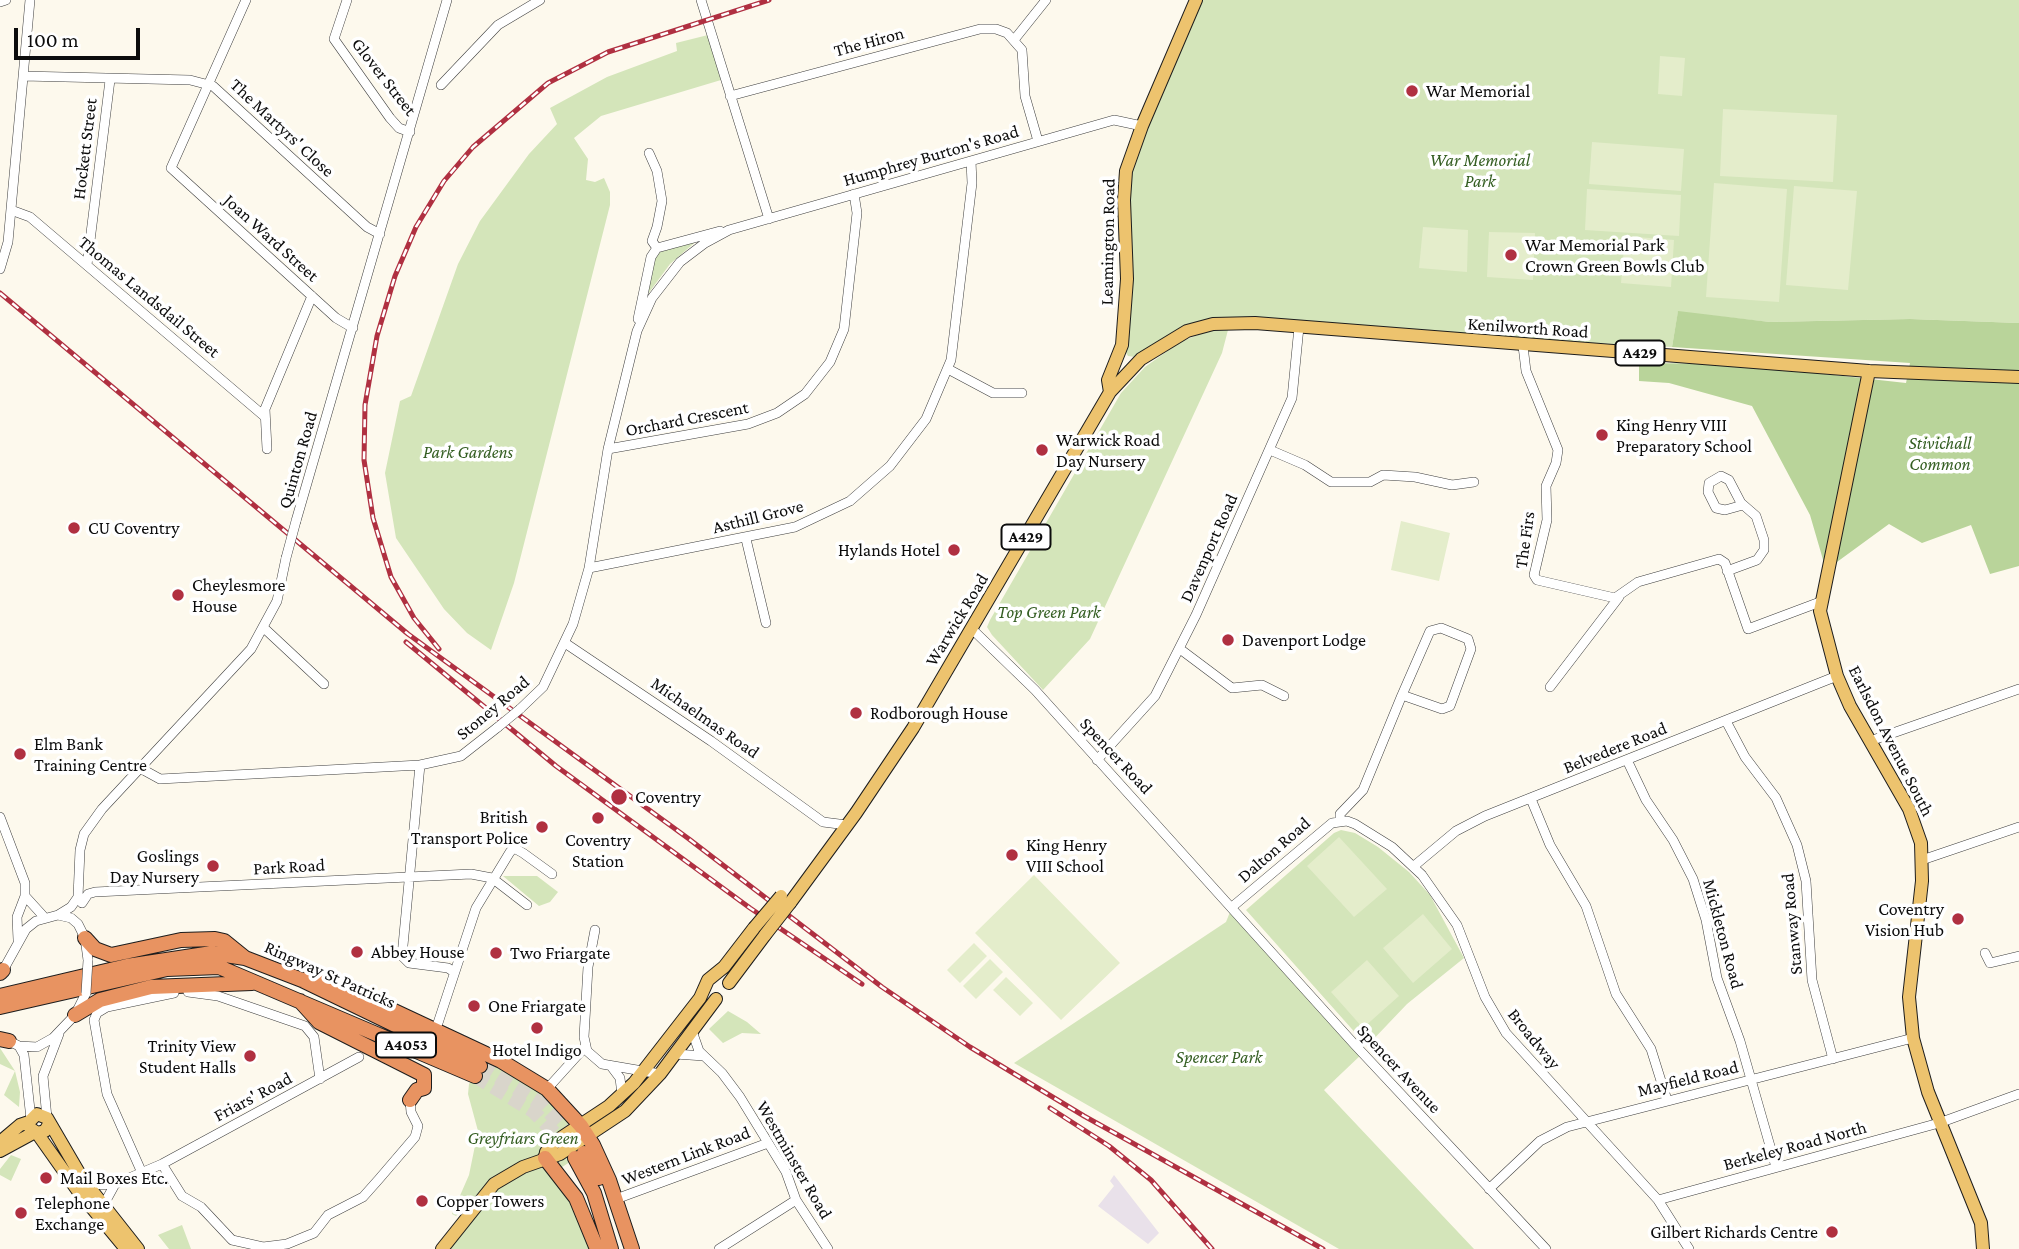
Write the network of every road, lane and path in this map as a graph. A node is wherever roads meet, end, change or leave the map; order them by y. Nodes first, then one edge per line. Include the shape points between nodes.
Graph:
1 (6, 0) edge
2 (30, 0) edge
3 (246, 0) edge
4 (347, 0) edge
5 (447, 0) edge
6 (540, 0) edge
7 (701, 0) edge
8 (1046, 0) edge
9 (1196, 0) edge
10 (0, 2) edge
11 (1014, 40) junction
12 (23, 76) junction
13 (110, 79) junction
14 (208, 85) junction
15 (440, 85) dead end
16 (730, 96) junction
17 (1142, 126) junction
18 (410, 132) junction
19 (1038, 141) junction
20 (649, 153) dead end
21 (971, 161) junction
22 (854, 194) junction
23 (11, 210) junction
24 (769, 219) junction
25 (729, 230) junction
26 (380, 234) junction
27 (657, 248) junction
28 (680, 262) joint
29 (87, 265) junction
30 (0, 269) edge
31 (312, 296) junction
32 (1299, 327) junction
33 (353, 328) junction
34 (637, 331) junction
35 (1522, 346) junction
36 (1127, 357) junction
37 (948, 369) junction
38 (1869, 372) junction
39 (2019, 377) edge
40 (1110, 391) junction
41 (1022, 393) dead end
42 (264, 416) junction
43 (267, 449) dead end
44 (608, 449) junction
45 (1270, 450) junction
46 (1474, 482) dead end
47 (1743, 505) dead end
48 (746, 538) junction
49 (589, 568) junction
50 (1727, 571) junction
51 (1619, 597) junction
52 (1819, 602) junction
53 (766, 623) dead end
54 (264, 628) junction
55 (973, 630) junction
56 (565, 643) junction
57 (1180, 649) junction
58 (1837, 676) junction
59 (324, 684) dead end
60 (1550, 687) dead end
61 (2019, 689) edge
62 (1402, 695) junction
63 (1284, 696) dead end
64 (1726, 721) junction
65 (1870, 741) junction
66 (1097, 760) junction
67 (1627, 760) junction
68 (420, 765) junction
69 (140, 768) junction
70 (1531, 799) junction
71 (0, 817) edge
72 (1340, 821) junction
73 (823, 822) junction
74 (847, 825) junction
75 (2019, 827) edge
76 (834, 845) junction
77 (1922, 860) junction
78 (1414, 866) junction
79 (79, 871) junction
80 (552, 874) dead end
81 (410, 877) junction
82 (492, 878) junction
83 (24, 896) junction
84 (85, 899) junction
85 (527, 905) dead end
86 (1232, 907) junction
87 (58, 915) junction
88 (45, 918) junction
89 (596, 930) dead end
90 (760, 932) junction
91 (84, 935) junction
92 (18, 940) junction
93 (1985, 953) dead end
94 (2019, 956) edge
95 (245, 958) junction
96 (454, 972) junction
97 (1, 973) edge
98 (716, 975) junction
99 (302, 980) junction
100 (257, 983) junction
101 (729, 983) junction
102 (706, 986) junction
103 (34, 993) junction
104 (0, 996) edge
105 (716, 999) junction
106 (299, 1000) junction
107 (0, 1007) edge
108 (75, 1015) junction
109 (431, 1025) junction
110 (692, 1031) junction
111 (60, 1033) junction
112 (1913, 1038) junction
113 (7, 1041) edge
114 (585, 1047) junction
115 (675, 1054) junction
116 (704, 1056) junction
117 (359, 1057) dead end
118 (1833, 1059) junction
119 (611, 1066) junction
120 (643, 1072) junction
121 (660, 1074) junction
122 (320, 1079) junction
123 (1751, 1079) junction
124 (547, 1089) junction
125 (2019, 1094) edge
126 (622, 1095) junction
127 (410, 1100) joint
128 (1667, 1100) junction
129 (48, 1121) junction
130 (1585, 1122) junction
131 (1939, 1123) junction
132 (33, 1127) junction
133 (585, 1132) junction
134 (0, 1142) edge
135 (768, 1143) junction
136 (0, 1151) edge
137 (545, 1158) junction
138 (162, 1164) junction
139 (1776, 1167) junction
140 (142, 1173) junction
141 (115, 1184) junction
142 (87, 1185) junction
143 (1489, 1189) junction
144 (616, 1199) junction
145 (796, 1200) junction
146 (1658, 1200) junction
147 (103, 1206) junction
148 (1984, 1248) edge
149 (126, 1249) edge
150 (138, 1249) edge
151 (442, 1249) edge
152 (597, 1249) edge
153 (611, 1249) edge
154 (623, 1249) edge
155 (632, 1249) edge
156 (719, 1249) edge
157 (828, 1249) edge
158 (1546, 1249) edge
159 (1689, 1249) edge

1 - 10 street
2 - 12 street
3 - 14 street
4 - 18 street, Glover Street via 334,39 390,118
5 - 18 street, Quinton Road
6 - 15 street via 498,25
7 - 16 street
8 - 11 street
9 - 17 main road, Leamington Road
11 - 16 street, The Hiron via 1002,30 980,29
11 - 19 street via 1023,53 1025,96
12 - 13 street, The Martyrs' Close
12 - 23 street
13 - 14 street, The Martyrs' Close via 190,80
13 - 29 street, Hockett Street
14 - 26 street, The Martyrs' Close via 367,228
14 - 31 street, Joan Ward Street via 171,168
16 - 24 street
17 - 19 street, Humphrey Burton's Road via 1114,120
17 - 36 main road, Leamington Road via 1125,181
18 - 26 street, Quinton Road
19 - 21 street, Humphrey Burton's Road
20 - 27 street, Stoney Road via 662,201 652,241
21 - 22 street, Humphrey Burton's Road
21 - 37 street, Asthill Grove via 955,340
22 - 24 street, Humphrey Burton's Road
22 - 44 street, Orchard Crescent via 857,213 844,329 830,362 805,394 757,421
23 - 29 street, Thomas Landsdail Street via 30,217
23 - 30 street
24 - 25 street, Humphrey Burton's Road
25 - 27 street, Humphrey Burton's Road
25 - 28 street, Humphrey Burton's Road
26 - 33 street, Quinton Road
27 - 34 street, Stoney Road via 645,281
28 - 34 street, Stoney Road via 652,298
29 - 42 street, Thomas Landsdail Street
31 - 33 street, Joan Ward Street
31 - 42 street
32 - 35 main road, Kenilworth Road / A429
32 - 36 main road, Kenilworth Road / A429 via 1213,324 1187,331 1138,357
32 - 45 street, Davenport Road via 1294,389
33 - 54 street, Quinton Road, bridge via 276,601
34 - 44 street, Stoney Road
35 - 38 main road, Kenilworth Road / A429
35 - 51 street, The Firs via 1526,371 1558,453 1546,486 1547,520 1535,577 1566,588
36 - 40 main road, Warwick Road / A429
36 - 40 main road, Leamington Road via 1108,380
37 - 41 street via 993,393
37 - 48 street, Asthill Grove via 922,426 869,486 818,518
38 - 39 main road, Kenilworth Road / A429
38 - 52 main road, Earlsdon Avenue South
40 - 55 main road, Warwick Road / A429
42 - 43 street
44 - 49 street, Stoney Road
45 - 46 street via 1331,482 1373,481 1383,475 1452,485
45 - 57 street, Davenport Road
47 - 50 street via 1756,516 1764,550 1758,559
48 - 49 street, Asthill Grove
48 - 53 street
49 - 56 street, Stoney Road
50 - 51 street via 1719,559 1635,583
50 - 52 street via 1748,629
51 - 60 street
52 - 58 main road, Earlsdon Avenue South
54 - 59 street
54 - 69 street, Quinton Road via 242,660
55 - 66 street, Spencer Road
55 - 74 main road, Warwick Road / A429
56 - 68 street, Stoney Road, bridge via 540,692 520,709 461,756
56 - 73 street, Michaelmas Road
57 - 63 street via 1232,688 1262,685
57 - 66 street, Davenport Road via 1140,716
58 - 64 street, Belvedere Road
58 - 65 main road, Earlsdon Avenue South
61 - 65 street
62 - 62 street via 1430,631 1440,628 1468,639 1471,649 1450,706 1442,709
62 - 72 street via 1363,790 1340,814
64 - 67 street, Belvedere Road
64 - 118 street, Stanway Road via 1745,757 1776,798 1797,845 1807,881 1812,980
65 - 77 main road, Earlsdon Avenue South via 1909,809
66 - 86 street, Spencer Road
67 - 70 street, Belvedere Road
67 - 123 street, Mickleton Road via 1693,879 1717,978
68 - 69 street, Stoney Road via 160,779
68 - 81 street
69 - 79 street, Quinton Road via 84,834
70 - 78 street, Belvedere Road via 1456,831
70 - 128 street via 1550,845 1586,906 1616,994 1654,1055
71 - 83 street via 23,872
72 - 78 street, Broadway via 1363,828
72 - 86 street, Dalton Road via 1326,826
73 - 74 street, Michaelmas Road
73 - 76 street, Michaelmas Road
74 - 76 main road, Warwick Road / A429
75 - 77 street
76 - 90 main road, Warwick Road / A429, bridge
77 - 112 main road, Earlsdon Avenue South via 1910,973
78 - 130 street, Broadway via 1457,925 1485,997 1506,1034
79 - 84 street, Quinton Road
79 - 87 street, Quinton Road via 76,901
80 - 82 street via 514,848
81 - 82 street, Park Road via 471,874
81 - 84 street, Park Road via 102,891
81 - 96 street via 401,951 404,960
82 - 85 street
82 - 96 street via 476,908
83 - 88 street
83 - 92 street via 17,917
84 - 91 street, Quinton Road via 80,919
86 - 143 street, Spencer Avenue
87 - 88 street
87 - 91 street via 71,918
88 - 92 street
89 - 114 street via 589,958
90 - 98 main road, Warwick Road / A429
90 - 101 main road, Warwick Road / A429
91 - 95 highway via 95,949 111,955 181,940 215,939
91 - 108 street, Quinton Road, bridge via 86,993
92 - 97 street
93 - 94 street via 1990,963
95 - 99 highway, Ringway St Patricks / A4053
95 - 103 highway, Ringway St Patricks / A4053 via 207,953 175,956
96 - 109 street
98 - 101 main road
98 - 102 main road, Warwick Road / A429
99 - 106 highway, Ringway St Patricks / A4053 via 477,1071
99 - 109 highway, A4053 via 328,980
100 - 103 highway, Ringway St Patricks / A4053 via 229,969 193,966
100 - 106 highway, Ringway St Patricks / A4053
100 - 108 highway via 151,987 100,1000
101 - 105 main road, Warwick Road / A429 via 727,995
102 - 105 main road
102 - 120 main road, Warwick Road / A429
103 - 104 highway, A4053
103 - 107 highway, A4053
105 - 110 main road, Warwick Road / A429
106 - 127 highway via 313,1018 424,1075 426,1084
108 - 111 street
109 - 124 highway, A4053
110 - 115 main road, Warwick Road / A429
110 - 116 street, Westminster Road
111 - 113 street via 37,1046
111 - 129 street via 43,1076
112 - 118 street, Mayfield Road
112 - 131 main road, Earlsdon Avenue South
113 - 132 street via 27,1064
114 - 119 street via 595,1060
114 - 124 street
115 - 116 street
115 - 121 main road, Warwick Road / A429
116 - 135 street, Westminster Road via 740,1097
117 - 122 street, Friars' Road
118 - 123 street, Mayfield Road
119 - 120 street
119 - 126 street via 620,1078
120 - 121 street
120 - 126 main road, Warwick Road / A429
121 - 133 main road, Warwick Road / A429 via 625,1111
122 - 138 street, Friars' Road
122 - 140 street via 312,1031 218,996 165,993 125,1001 97,1013 93,1024 109,1101
123 - 128 street, Mayfield Road
123 - 139 street, Mickleton Road
124 - 133 highway, A4053
125 - 131 street, Berkeley Road North
126 - 133 main road, Warwick Road / A429
127 - 138 street via 417,1131 396,1160 363,1197 328,1215 314,1233 287,1244 263,1247 228,1237 201,1207 182,1196
128 - 130 street, Mayfield Road
129 - 132 main road via 45,1131
129 - 142 main road
130 - 143 street, Mayfield Road via 1540,1141
130 - 146 street, Broadway
131 - 139 street, Berkeley Road North
131 - 148 main road, Earlsdon Avenue South via 1982,1225
132 - 134 main road via 20,1125
132 - 136 main road
132 - 149 main road
133 - 137 main road, Warwick Road / A429 via 556,1141
133 - 144 highway
135 - 144 street, Western Link Road
135 - 145 street, Westminster Road
137 - 151 main road, Warwick Road via 487,1190
137 - 152 highway via 576,1198
138 - 140 street, Friars' Road
139 - 146 street, Berkeley Road North
140 - 141 street, Friars' Road
141 - 142 street
141 - 147 street
142 - 147 main road
143 - 158 street, Spencer Avenue
144 - 155 highway
145 - 156 street
145 - 157 street, Westminster Road
146 - 159 street, Broadway
147 - 150 main road
153 - 154 highway via 580,1155 606,1192

